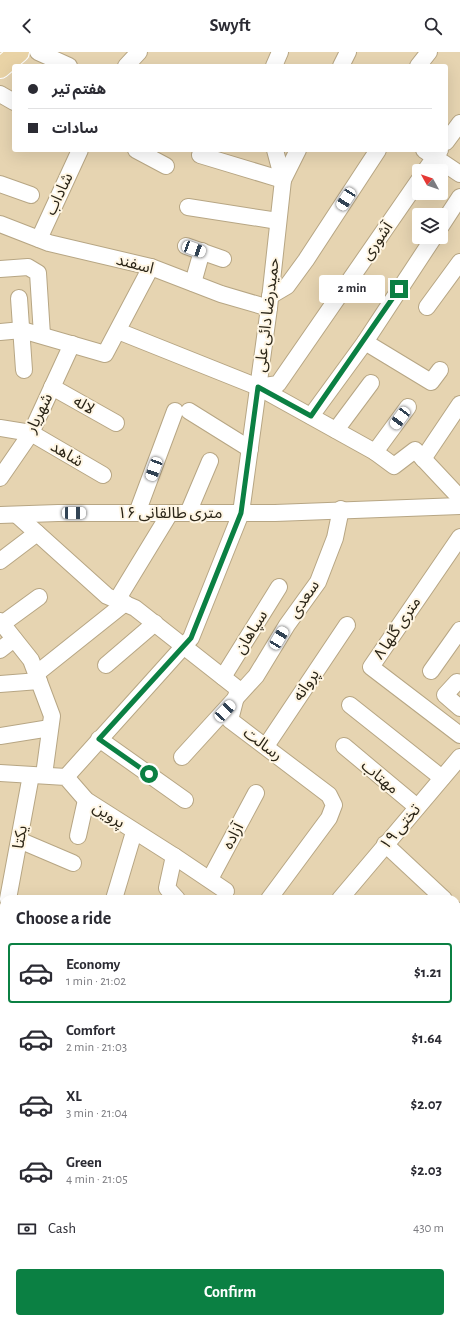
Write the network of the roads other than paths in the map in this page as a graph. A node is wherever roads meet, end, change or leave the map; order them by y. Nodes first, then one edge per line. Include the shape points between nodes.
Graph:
1 (19, 52) edge
2 (33, 52) edge
3 (38, 52) edge
4 (139, 52) edge
5 (280, 52) edge
6 (348, 52) edge
7 (429, 52) edge
8 (21, 64) edge
9 (65, 64) edge
10 (128, 64) edge
11 (275, 64) edge
12 (341, 64) edge
13 (420, 64) edge
14 (0, 68) edge
15 (12, 73) edge
16 (0, 83) edge
17 (0, 94) edge
18 (12, 101) edge
19 (460, 123) edge
20 (448, 139) edge
21 (79, 152) edge
22 (140, 152) edge
23 (276, 152) edge
24 (297, 152) edge
25 (377, 152) edge
26 (433, 152) edge
27 (200, 155) dead end
28 (428, 164) edge
29 (166, 166) dead end
30 (460, 174) edge
31 (283, 180) junction
32 (0, 184) edge
33 (412, 190) edge
34 (31, 195) dead end
35 (460, 197) edge
36 (188, 207) dead end
37 (448, 215) edge
38 (278, 221) junction
39 (0, 224) edge
40 (39, 239) junction
41 (429, 244) edge
42 (186, 246) dead end
43 (202, 252) junction
44 (223, 259) dead end
45 (460, 262) edge
46 (151, 267) junction
47 (0, 269) edge
48 (193, 283) junction
49 (19, 298) dead end
50 (270, 302) junction
51 (427, 307) dead end
52 (22, 330) junction
53 (118, 331) junction
54 (0, 332) edge
55 (42, 336) junction
56 (365, 342) junction
57 (72, 344) junction
58 (24, 370) dead end
59 (440, 370) dead end
60 (371, 383) dead end
61 (52, 387) junction
62 (258, 387) junction
63 (460, 404) edge
64 (408, 407) dead end
65 (311, 416) junction
66 (116, 423) dead end
67 (0, 428) edge
68 (336, 430) junction
69 (31, 433) junction
70 (250, 449) junction
71 (375, 452) junction
72 (423, 458) junction
73 (210, 461) dead end
74 (103, 475) dead end
75 (0, 478) edge
76 (460, 498) edge
77 (460, 506) edge
78 (342, 509) junction
79 (137, 513) junction
80 (170, 513) junction
81 (188, 513) junction
82 (241, 513) junction
83 (0, 515) edge
84 (17, 515) junction
85 (37, 533) junction
86 (460, 537) edge
87 (0, 561) edge
88 (279, 587) dead end
89 (39, 597) dead end
90 (121, 602) junction
91 (1, 623) edge
92 (155, 623) junction
93 (347, 625) dead end
94 (460, 630) edge
95 (14, 639) junction
96 (187, 642) junction
97 (0, 650) edge
98 (106, 665) dead end
99 (431, 671) dead end
100 (223, 677) junction
101 (37, 678) junction
102 (457, 682) dead end
103 (0, 684) edge
104 (235, 700) junction
105 (350, 705) dead end
106 (460, 708) edge
107 (50, 728) junction
108 (460, 735) edge
109 (0, 736) edge
110 (99, 739) junction
111 (266, 746) junction
112 (344, 746) dead end
113 (182, 756) dead end
114 (460, 757) edge
115 (0, 773) edge
116 (38, 775) junction
117 (66, 776) junction
118 (442, 778) junction
119 (256, 793) dead end
120 (86, 800) junction
121 (186, 800) dead end
122 (417, 807) junction
123 (134, 832) junction
124 (78, 836) dead end
125 (19, 840) junction
126 (385, 844) junction
127 (174, 856) junction
128 (73, 863) dead end
129 (7, 875) edge
130 (210, 879) junction
131 (226, 891) dead end
132 (8, 895) edge
133 (115, 895) edge
134 (172, 895) edge
135 (273, 895) edge
136 (343, 895) edge
137 (440, 895) edge

1 - 14 main road
2 - 8 main road
3 - 9 street
4 - 10 street
5 - 11 street
6 - 12 street
7 - 13 street
15 - 16 main road
17 - 18 street
19 - 20 street
21 - 40 street, شاداب
22 - 29 street
23 - 31 street, حمیدرضا دائی علی
24 - 31 street
25 - 50 street via 306,260 287,286
26 - 28 street
26 - 30 street
27 - 31 street
31 - 38 street, حمیدرضا دائی علی
32 - 34 street
33 - 62 street, آشوری via 278,384
35 - 37 street
36 - 38 street
38 - 50 street, حمیدرضا دائی علی
39 - 40 street, اسفند
40 - 46 street, اسفند
41 - 56 street
42 - 43 street
43 - 44 street
43 - 48 street
45 - 51 street
46 - 48 street, اسفند
46 - 53 street
47 - 55 street via 28,267 38,272
48 - 50 street, اسفند via 221,294
49 - 52 street
50 - 62 street, حمیدرضا دائی علی
52 - 54 street
52 - 55 street
52 - 58 street
53 - 57 street via 105,354
53 - 62 street
55 - 57 street
56 - 59 street via 431,382
56 - 65 street
57 - 61 street, شهریار
60 - 68 street
61 - 66 street, لاله
61 - 69 street, شهریار
62 - 65 street
62 - 70 street, حمیدرضا دائی علی
63 - 72 street
64 - 71 street
65 - 68 street
67 - 69 street
68 - 71 street
69 - 74 street, شاهد
69 - 75 street, شهریار
70 - 79 street via 182,411
70 - 82 street, حمیدرضا دائی علی
71 - 72 street via 394,466 415,450
72 - 76 street
73 - 81 street
77 - 78 street, ۱۶ متری طالقانی
78 - 82 street, ۱۶ متری طالقانی
78 - 104 street, سعدی via 335,538 318,582 287,625 256,676
79 - 80 street, ۱۶ متری طالقانی
79 - 84 street, ۱۶ متری طالقانی
80 - 81 street, ۱۶ متری طالقانی
80 - 90 street
81 - 82 street, ۱۶ متری طالقانی
82 - 96 street, حمیدرضا دائی علی
83 - 84 street, ۱۶ متری طالقانی
84 - 85 street, رسالت
85 - 87 street
85 - 90 street, رسالت via 107,596
86 - 108 street, ۸ متری گلها via 371,666
88 - 100 street, سپاهان
89 - 91 street
90 - 92 street, رسالت via 135,608
90 - 101 street
91 - 95 street, یکتا
92 - 96 street, رسالت
92 - 98 street
93 - 111 street, پروانه
94 - 99 street
95 - 97 street
95 - 101 street, یکتا via 30,660
96 - 100 street, رسالت
96 - 110 street
100 - 104 street, رسالت via 238,689
101 - 103 street
101 - 107 street, یکتا via 52,716
102 - 106 street via 445,695
104 - 111 street, رسالت via 230,720
104 - 113 street, سعدی
105 - 118 street
107 - 109 street
107 - 116 street, یکتا
110 - 117 street
110 - 121 street
111 - 135 street, رسالت via 329,795 334,805 329,818
112 - 122 street, مهتاب
114 - 118 street, تختی ۱۹
115 - 116 street
116 - 117 street
116 - 125 street, یکتا
117 - 120 street, پروین
118 - 122 street, تختی ۱۹
119 - 130 street, آزاده
120 - 123 street, پروین
120 - 124 street
122 - 126 street, تختی ۱۹
123 - 127 street, پروین
123 - 133 street
125 - 128 street
125 - 129 street, یکتا
126 - 136 street, تختی ۱۹
126 - 137 street
127 - 130 street, پروین
127 - 134 street via 167,888
129 - 132 street, یکتا
130 - 131 street, پروین

